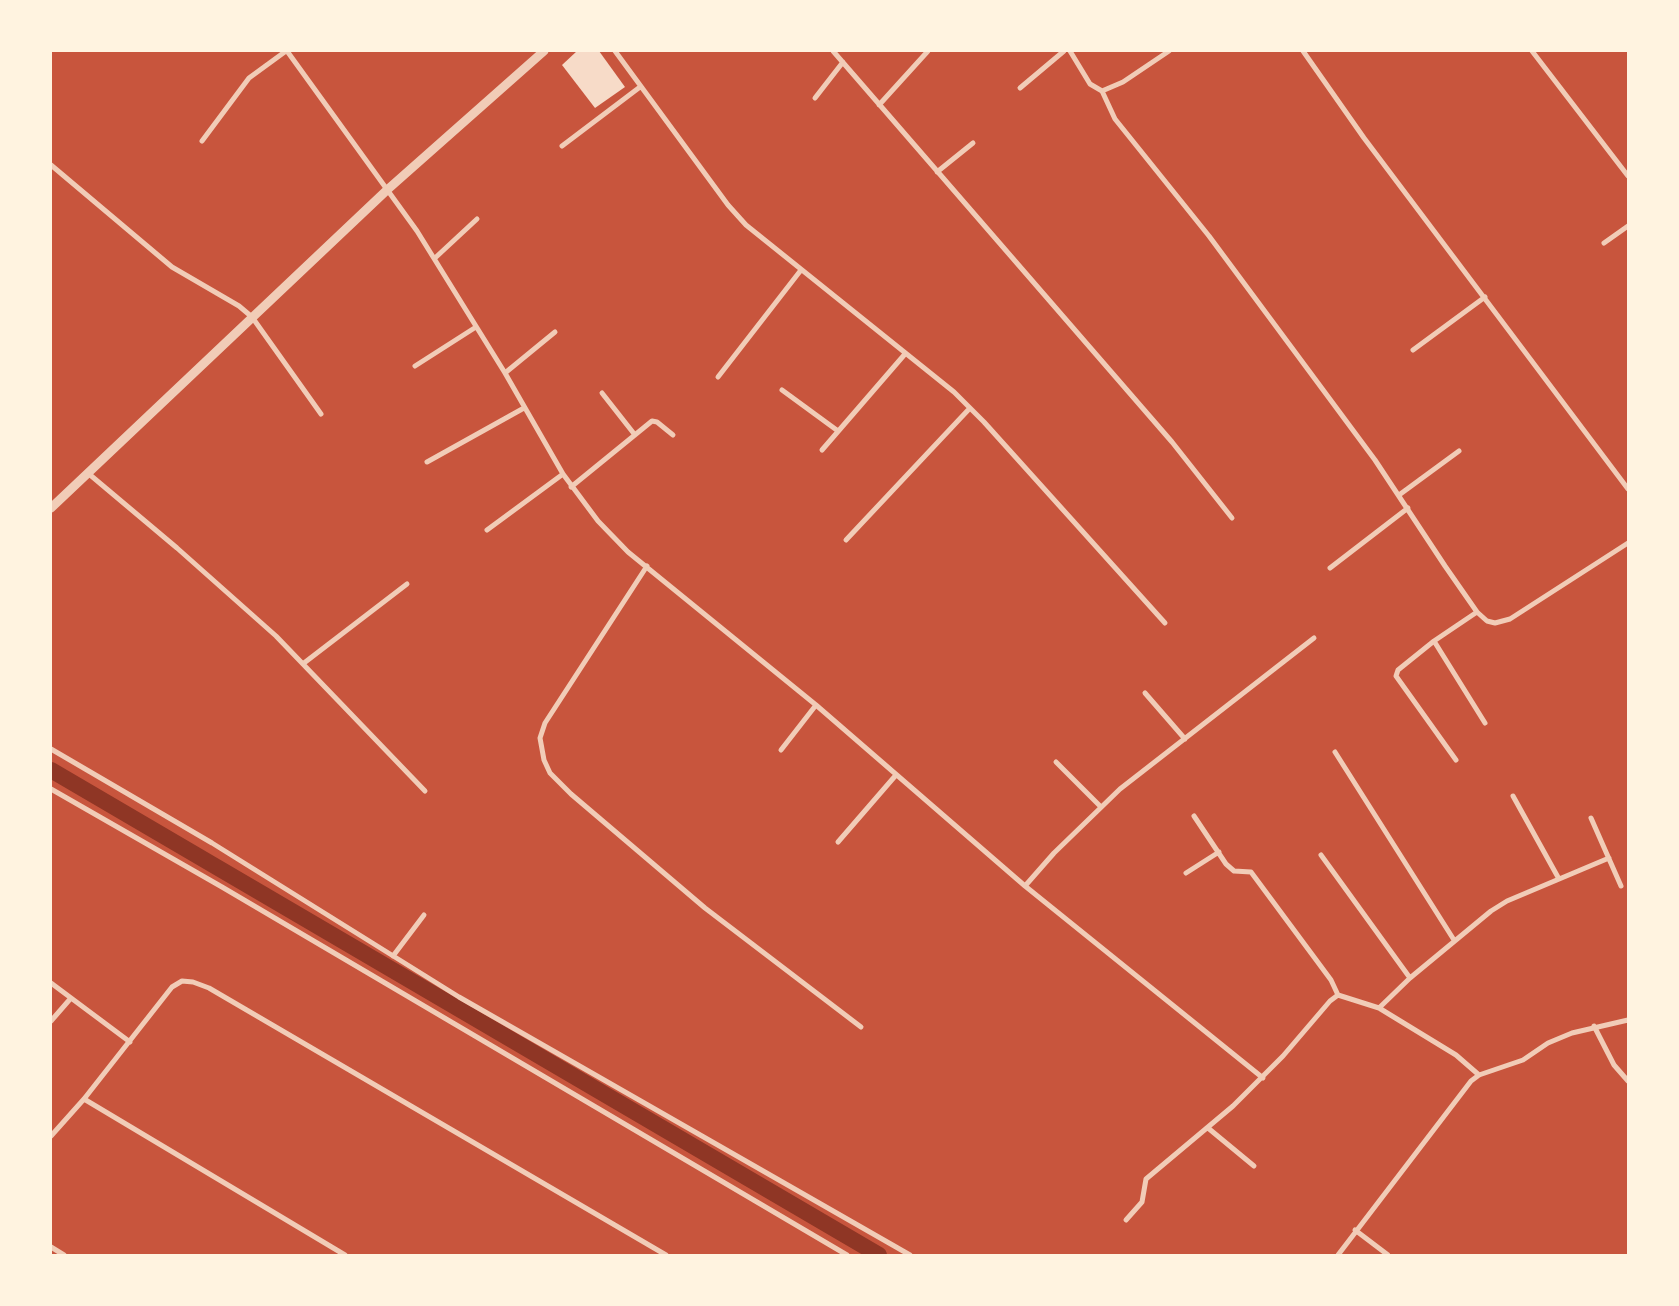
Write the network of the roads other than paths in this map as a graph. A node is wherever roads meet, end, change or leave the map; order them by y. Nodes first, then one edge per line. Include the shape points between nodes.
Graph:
1 (286, 51) edge
2 (544, 51) edge
3 (614, 51) edge
4 (833, 51) edge
5 (928, 51) edge
6 (1064, 51) edge
7 (1070, 51) edge
8 (1169, 51) edge
9 (1303, 51) edge
10 (1532, 51) edge
11 (843, 62) junction
12 (640, 87) junction
13 (1020, 88) dead end
14 (1102, 92) junction
15 (814, 98) dead end
16 (879, 105) junction
17 (202, 141) dead end
18 (973, 143) dead end
19 (562, 146) dead end
20 (51, 165) edge
21 (937, 172) junction
22 (1628, 176) edge
23 (387, 190) junction
24 (477, 219) dead end
25 (1628, 226) edge
26 (1604, 243) dead end
27 (435, 258) junction
28 (801, 270) junction
29 (1485, 296) junction
30 (252, 317) junction
31 (476, 327) junction
32 (555, 332) dead end
33 (1413, 350) dead end
34 (905, 354) junction
35 (415, 366) dead end
36 (505, 373) junction
37 (718, 377) dead end
38 (782, 390) dead end
39 (602, 393) dead end
40 (524, 408) junction
41 (970, 408) junction
42 (321, 414) dead end
43 (838, 431) junction
44 (635, 435) junction
45 (672, 435) dead end
46 (822, 450) dead end
47 (1459, 451) dead end
48 (427, 462) dead end
49 (89, 474) junction
50 (562, 474) junction
51 (571, 487) junction
52 (1628, 489) edge
53 (1399, 495) junction
54 (51, 508) edge
55 (1408, 508) junction
56 (1232, 518) dead end
57 (487, 530) dead end
58 (846, 540) dead end
59 (1628, 543) edge
60 (647, 566) junction
61 (1330, 568) dead end
62 (406, 584) dead end
63 (1477, 612) junction
64 (1165, 624) dead end
65 (1314, 638) dead end
66 (1434, 641) junction
67 (304, 664) junction
68 (1145, 693) dead end
69 (816, 705) junction
70 (1484, 723) dead end
71 (1185, 739) junction
72 (51, 749) edge
73 (781, 750) dead end
74 (1335, 752) dead end
75 (1456, 760) dead end
76 (1056, 762) dead end
77 (896, 775) junction
78 (51, 789) edge
79 (425, 791) dead end
80 (1513, 796) dead end
81 (1100, 807) junction
82 (1194, 816) dead end
83 (1591, 818) dead end
84 (838, 842) dead end
85 (1219, 852) junction
86 (1321, 855) dead end
87 (1609, 858) junction
88 (1186, 874) dead end
89 (1559, 879) junction
90 (1025, 886) junction
91 (1621, 886) dead end
92 (424, 915) dead end
93 (1454, 940) junction
94 (393, 956) junction
95 (1410, 978) junction
96 (51, 983) edge
97 (1338, 995) junction
98 (71, 998) junction
99 (1379, 1008) junction
100 (51, 1020) edge
101 (1628, 1020) edge
102 (1594, 1026) junction
103 (861, 1027) dead end
104 (130, 1042) junction
105 (1479, 1075) junction
106 (1262, 1078) junction
107 (1628, 1081) edge
108 (84, 1099) junction
109 (1208, 1128) junction
110 (51, 1136) edge
111 (1254, 1166) dead end
112 (1126, 1220) dead end
113 (1355, 1230) junction
114 (51, 1247) edge
115 (64, 1255) edge
116 (345, 1255) edge
117 (666, 1255) edge
118 (847, 1255) edge
119 (910, 1255) edge
120 (1338, 1255) edge
121 (1388, 1255) edge

1 - 17 street via 249,78
1 - 23 street
2 - 23 street
3 - 12 street
4 - 11 street
5 - 16 street
6 - 13 street
7 - 14 street via 1090,84
8 - 14 street
9 - 29 street via 1364,138
10 - 22 street
11 - 15 street
11 - 16 street
12 - 19 street
12 - 28 street via 728,205 746,225
14 - 53 street via 1115,119 1249,288
16 - 21 street
18 - 21 street
20 - 30 street via 154,254 228,298
21 - 56 street via 1172,442
23 - 27 street
23 - 30 street
24 - 27 street
25 - 26 street
27 - 31 street
28 - 34 street
28 - 37 street
29 - 33 street
29 - 52 street
30 - 42 street
30 - 49 street
31 - 35 street
31 - 36 street
32 - 36 street
34 - 41 street
34 - 43 street
36 - 40 street
38 - 43 street
39 - 44 street
40 - 48 street
40 - 50 street
41 - 58 street
41 - 64 street
43 - 46 street
44 - 45 street via 652,421
44 - 51 street
47 - 53 street
49 - 54 street
49 - 67 street via 184,554
50 - 51 street
50 - 57 street
51 - 60 street via 598,521 628,552
53 - 55 street
55 - 61 street
55 - 63 street
59 - 63 street via 1510,619 1495,624
60 - 69 street
60 - 103 street via 545,723 540,738 550,773 698,901
62 - 67 street
63 - 66 street
65 - 71 street
66 - 70 street
66 - 75 street via 1398,670 1396,676
67 - 79 street
68 - 71 street
69 - 73 street
69 - 77 street
71 - 81 street
72 - 94 street
74 - 93 street
76 - 81 street
77 - 84 street
77 - 90 street
78 - 118 street
80 - 89 street
81 - 90 street
82 - 85 street
83 - 87 street
85 - 88 street
85 - 97 street via 1234,871 1250,872 1331,980
86 - 95 street
87 - 89 street
87 - 91 street
89 - 93 street via 1507,901
90 - 106 street
92 - 94 street
93 - 95 street
94 - 119 street
95 - 99 street
96 - 98 street
97 - 99 street
97 - 106 street
98 - 100 street
98 - 104 street
99 - 105 street via 1456,1055
101 - 102 street
102 - 105 street via 1548,1043 1523,1060
102 - 107 street via 1614,1064
104 - 108 street
104 - 117 street via 172,987 182,981 209,988
105 - 113 street via 1462,1090
106 - 109 street
108 - 110 street
108 - 116 street
109 - 111 street
109 - 112 street via 1146,1179 1142,1202
113 - 120 street
113 - 121 street
114 - 115 street

